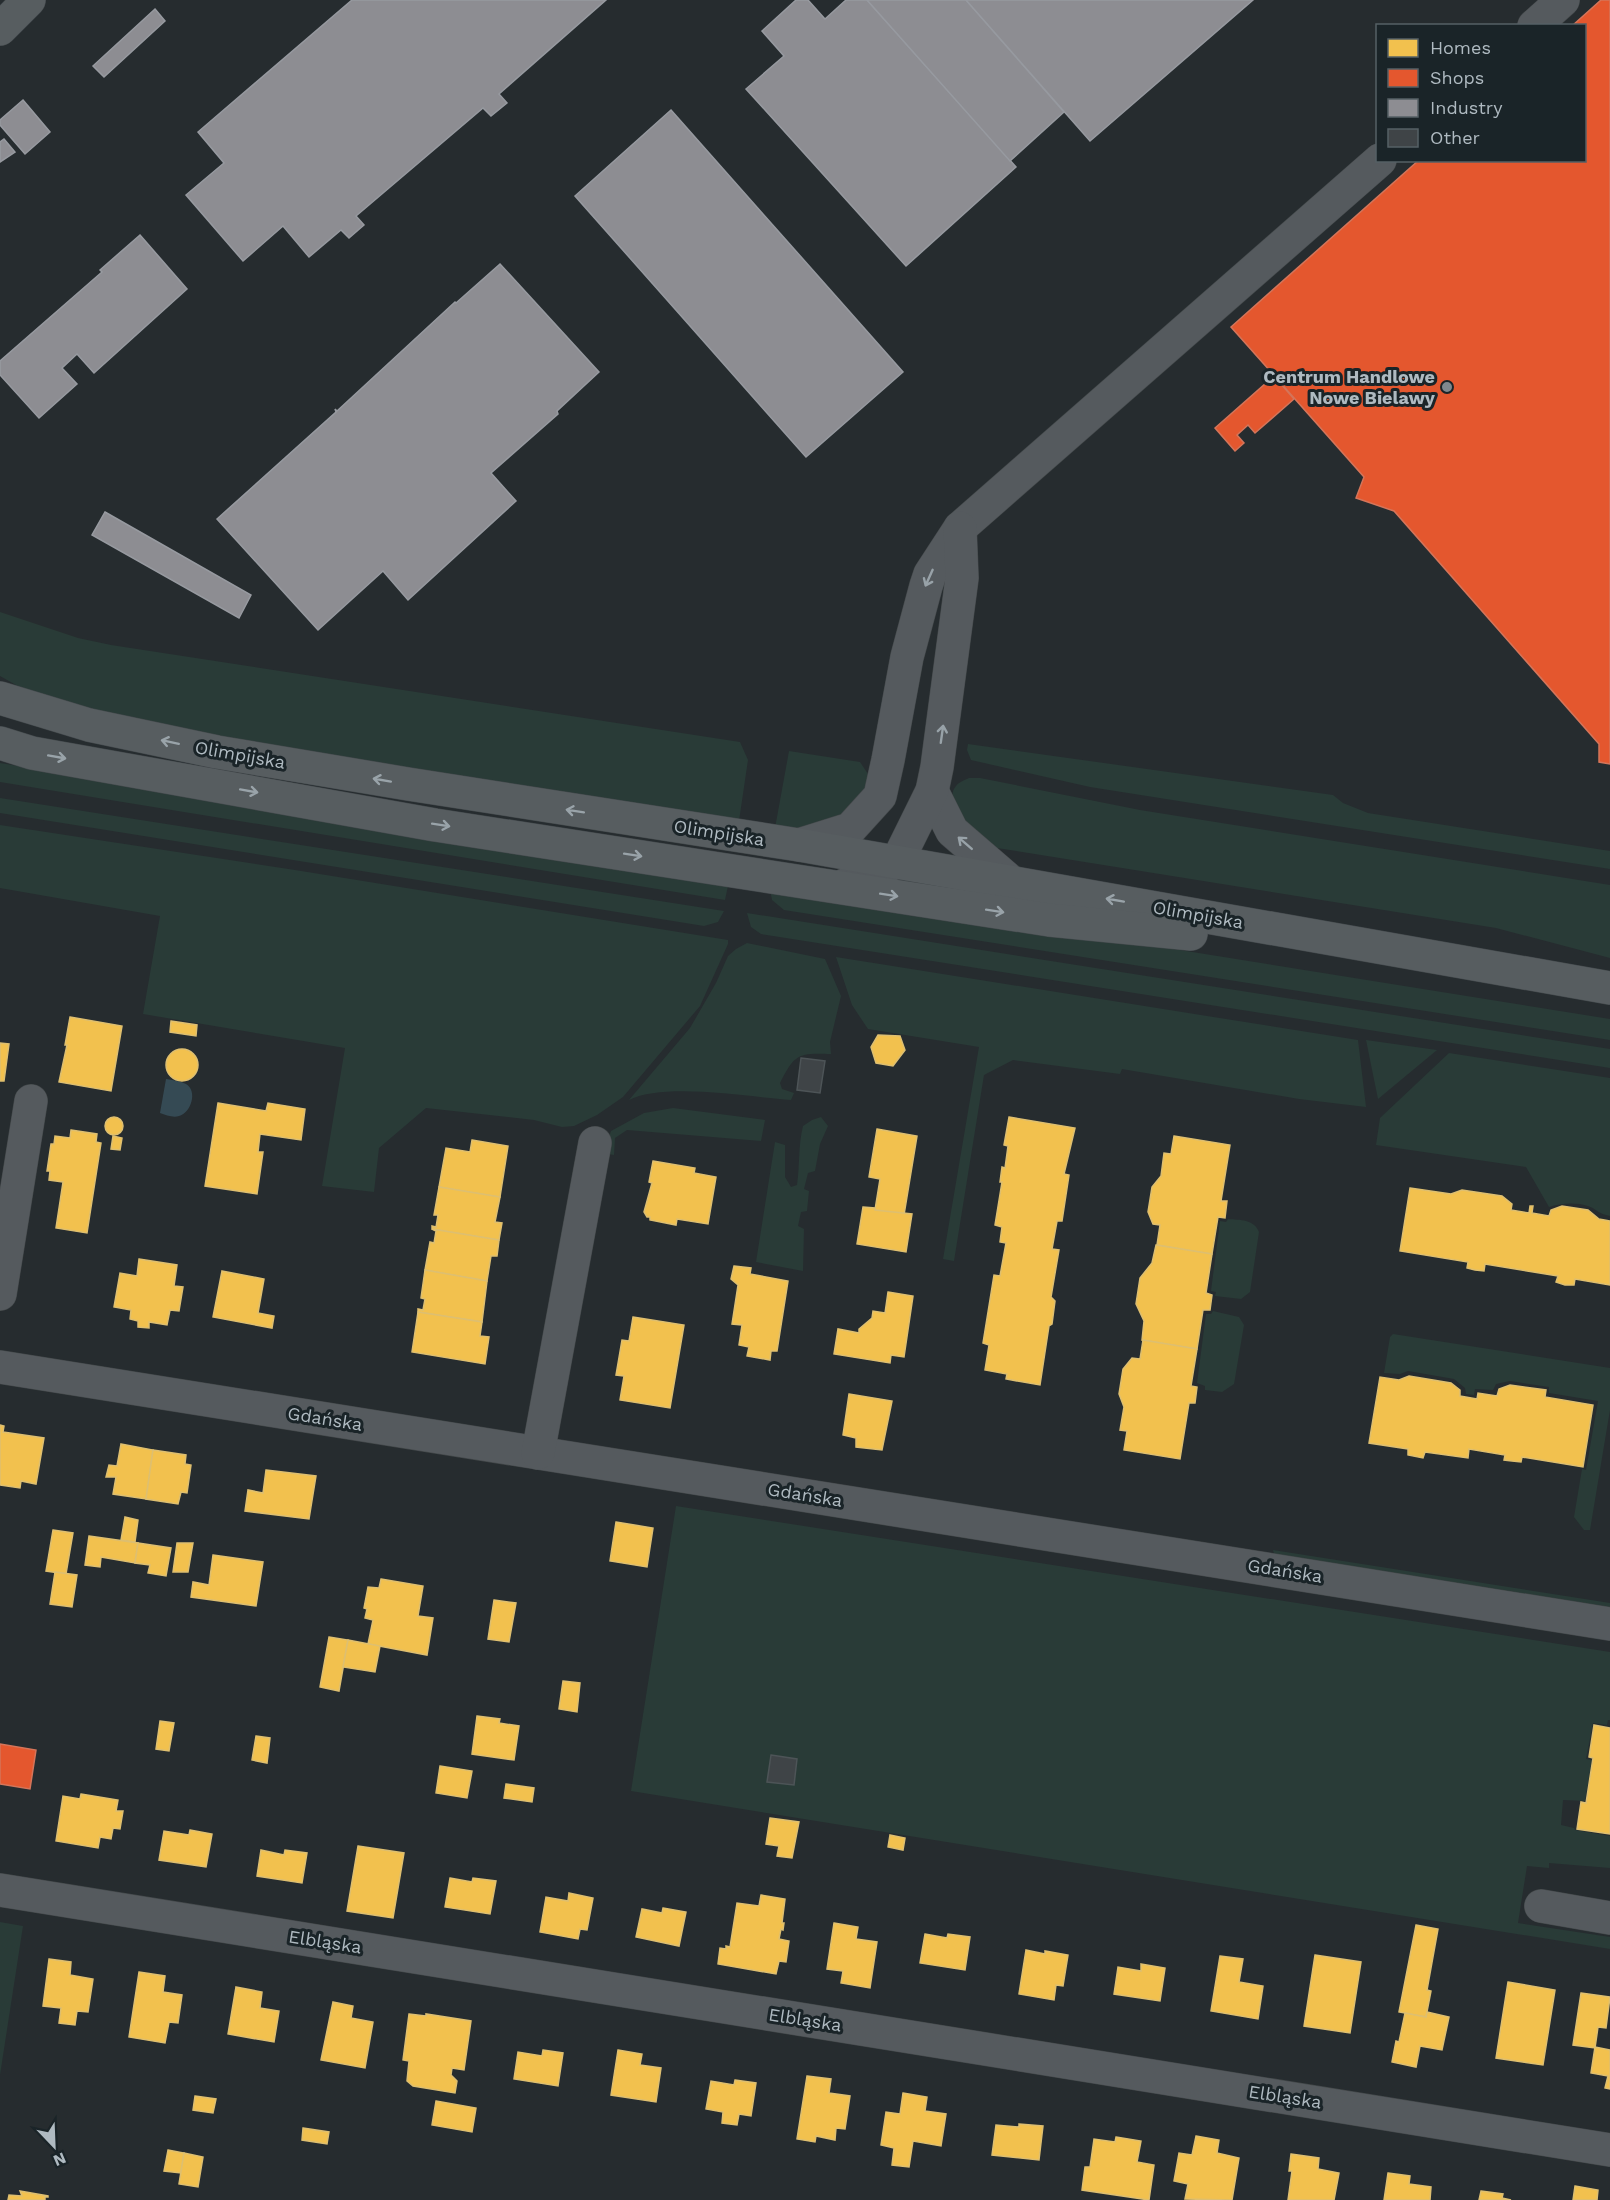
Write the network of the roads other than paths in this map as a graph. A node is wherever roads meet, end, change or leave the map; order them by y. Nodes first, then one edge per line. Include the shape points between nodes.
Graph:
1 (29, 0) edge
2 (1563, 0) edge
3 (1535, 24) edge
4 (0, 29) edge
5 (1378, 162) edge
6 (960, 528) junction
7 (0, 698) edge
8 (0, 743) edge
9 (932, 791) junction
10 (880, 796) junction
11 (799, 845) junction
12 (897, 862) junction
13 (1010, 881) junction
14 (840, 887) junction
15 (938, 903) junction
16 (1441, 960) junction
17 (1610, 988) edge
18 (31, 1101) dead end
19 (595, 1143) dead end
20 (0, 1294) edge
21 (0, 1367) edge
22 (538, 1453) junction
23 (1610, 1624) edge
24 (0, 1890) edge
25 (1541, 1906) dead end
26 (1610, 1918) edge
27 (1610, 2150) edge

1 - 4 main road
2 - 3 street
5 - 6 street
9 -> 6 street via 962,578
6 -> 10 street via 926,586 906,657
11 -> 7 main road, Olimpijska via 217,752 90,725
8 -> 14 main road, Olimpijska via 32,753 435,825
9 - 12 street
13 -> 9 street via 952,831
10 - 11 street via 850,829
10 - 12 street
11 - 12 main road, Olimpijska
12 - 13 main road, Olimpijska
12 - 14 street
12 - 15 street
16 -> 13 main road, Olimpijska
14 -> 15 main road, Olimpijska
15 -> 16 main road, Olimpijska via 1049,920
16 - 17 main road, Olimpijska
18 - 20 street
19 - 22 street
21 - 22 street, Gdańska
22 - 23 street, Gdańska
24 - 27 street, Elbląska
25 - 26 street

